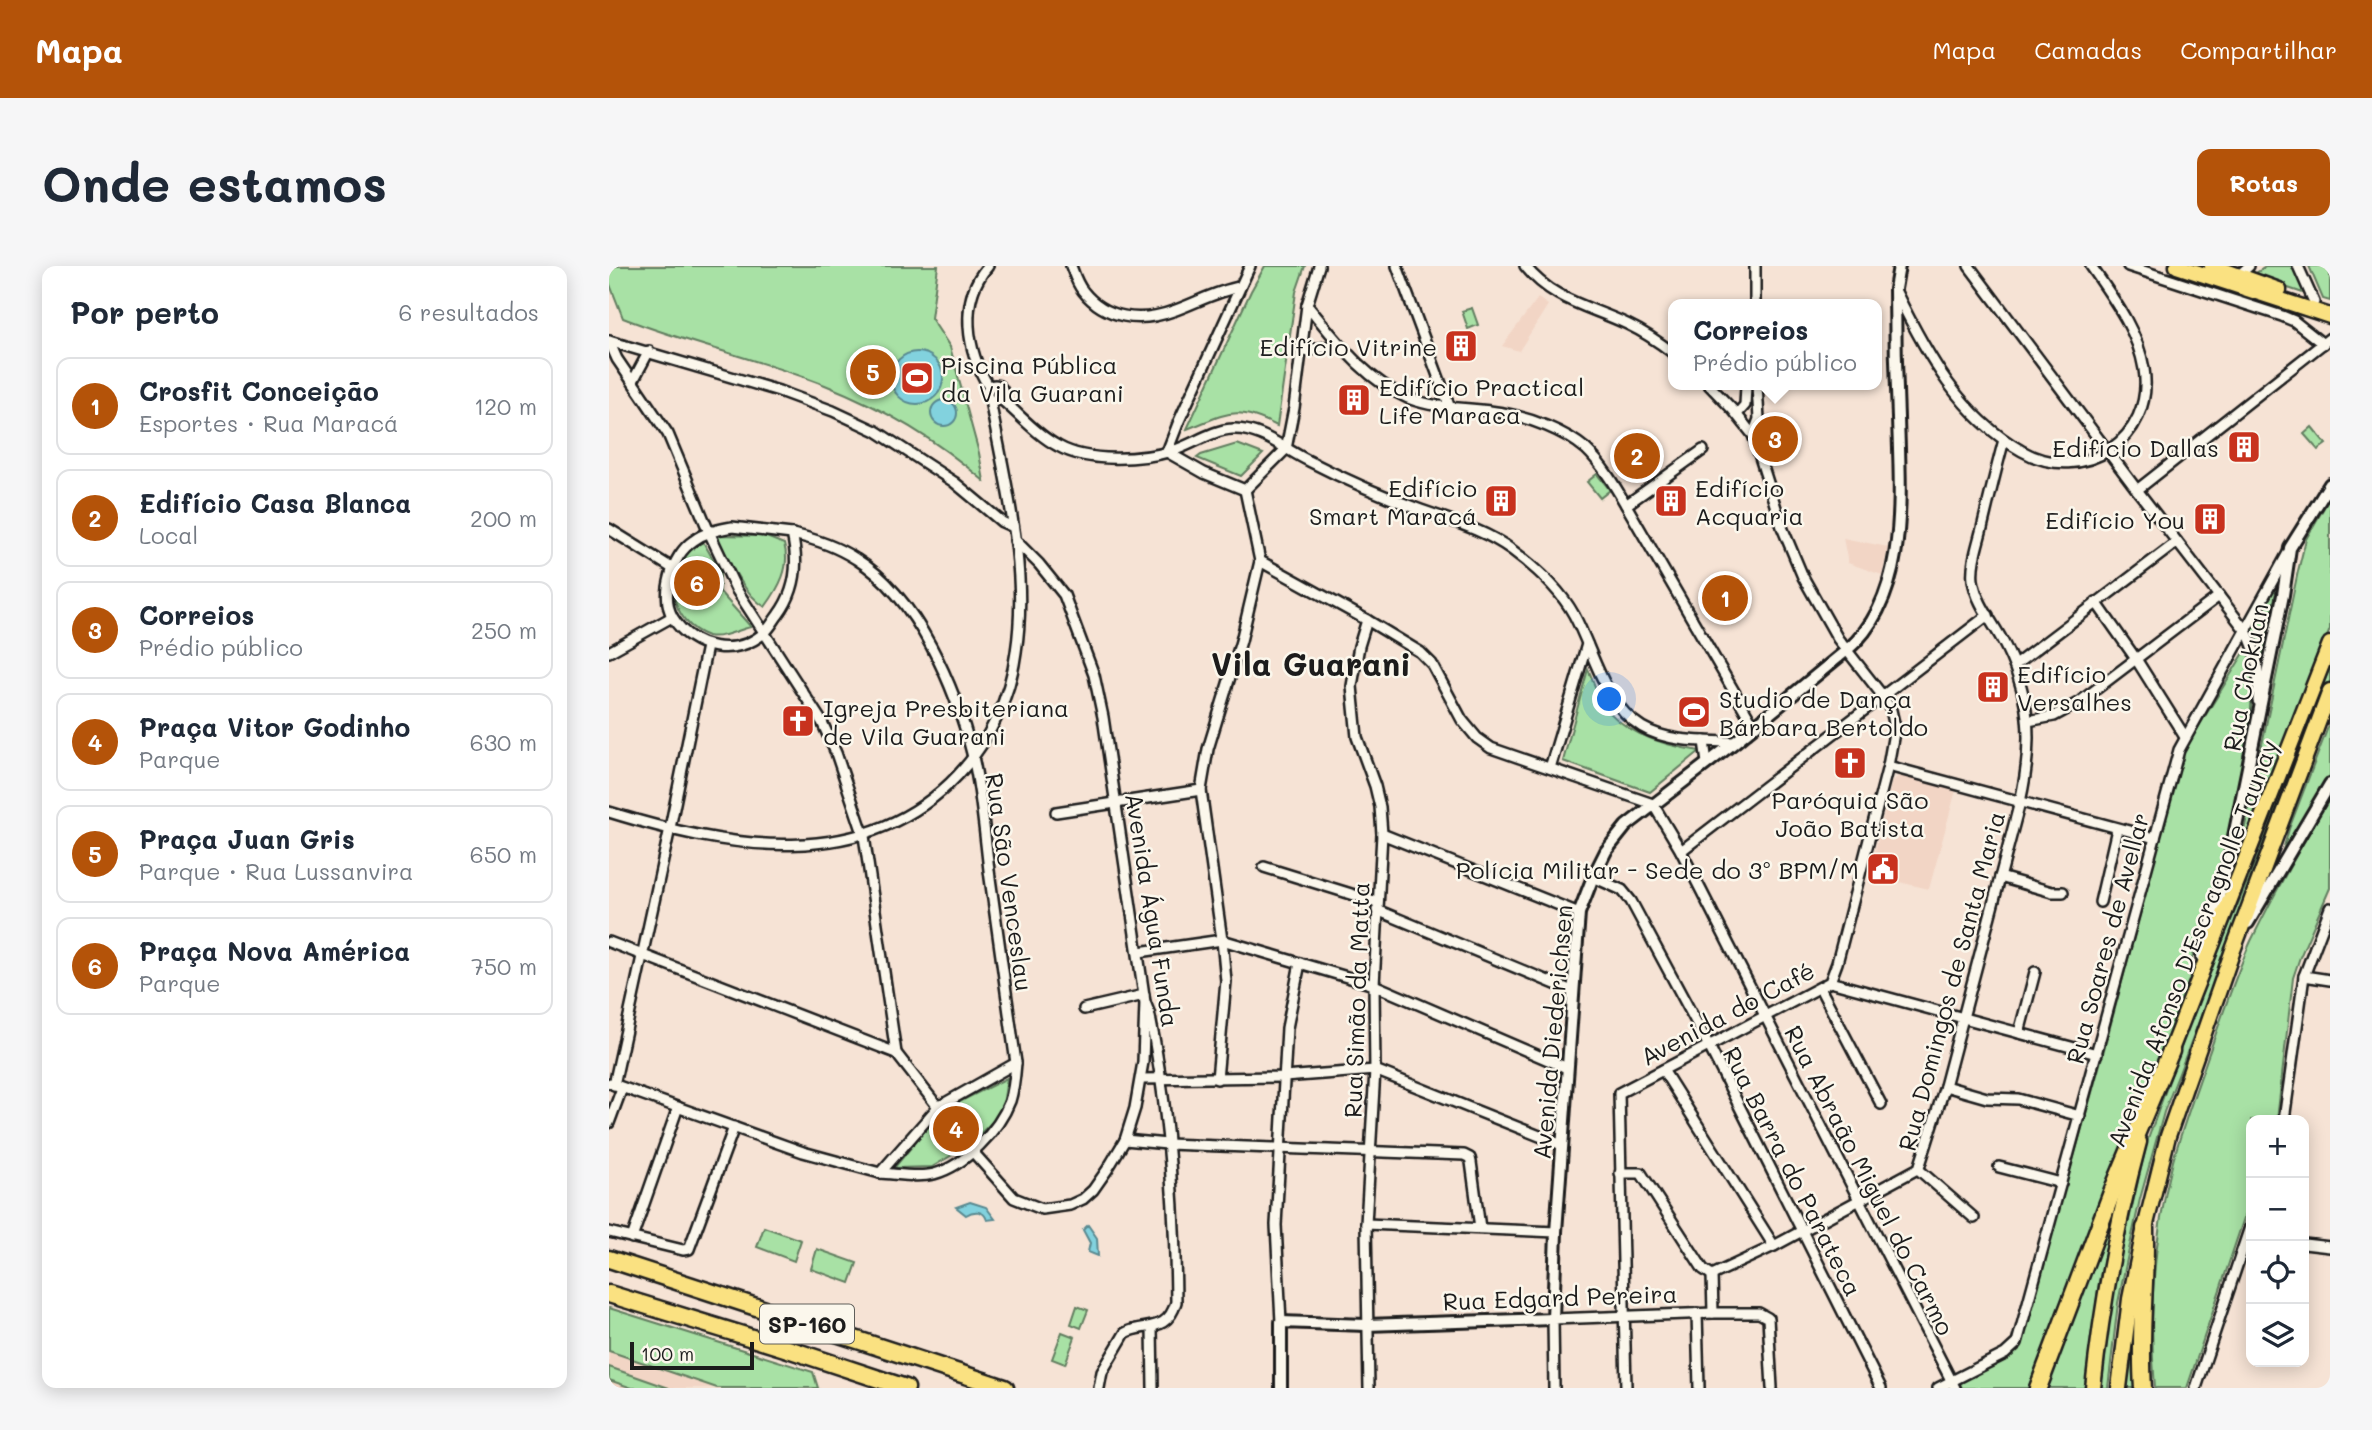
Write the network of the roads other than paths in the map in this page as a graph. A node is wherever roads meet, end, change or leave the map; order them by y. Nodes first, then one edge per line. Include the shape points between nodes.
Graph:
1 (1071, 266) edge
2 (1250, 266) edge
3 (1319, 266) edge
4 (1397, 266) edge
5 (1525, 266) edge
6 (1755, 266) edge
7 (1899, 266) edge
8 (1969, 266) edge
9 (2091, 266) edge
10 (2130, 266) edge
11 (2212, 266) edge
12 (2298, 266) edge
13 (984, 268) edge
14 (2183, 268) edge
15 (2243, 271) edge
16 (1240, 287) junction
17 (1895, 289) junction
18 (1753, 299) edge
19 (2314, 302) junction
20 (1307, 305) junction
21 (2330, 307) edge
22 (2330, 316) edge
23 (609, 341) edge
24 (2327, 341) edge
25 (1339, 344) junction
26 (1668, 349) edge
27 (649, 351) junction
28 (1301, 352) junction
29 (633, 381) junction
30 (989, 387) junction
31 (1714, 390) edge
32 (1746, 390) edge
33 (1757, 390) edge
34 (1001, 399) junction
35 (990, 400) junction
36 (1450, 408) junction
37 (1737, 414) junction
38 (1753, 435) junction
39 (2004, 440) junction
40 (1286, 449) junction
41 (1703, 450) dead end
42 (1167, 452) junction
43 (2109, 452) junction
44 (2330, 484) edge
45 (1245, 489) junction
46 (2137, 490) junction
47 (1626, 506) junction
48 (1013, 527) junction
49 (609, 529) edge
50 (709, 531) junction
51 (792, 534) junction
52 (1015, 540) junction
53 (2177, 542) junction
54 (2290, 548) junction
55 (1260, 561) junction
56 (672, 568) junction
57 (2219, 596) junction
58 (2096, 602) junction
59 (1988, 615) junction
60 (672, 617) junction
61 (1367, 620) junction
62 (2246, 631) junction
63 (765, 632) junction
64 (2330, 643) edge
65 (1587, 644) junction
66 (707, 646) junction
67 (1847, 650) junction
68 (609, 652) edge
69 (2136, 659) junction
70 (2015, 665) junction
71 (2330, 691) edge
72 (1882, 695) junction
73 (2028, 721) junction
74 (1754, 726) junction
75 (2257, 728) junction
76 (2185, 737) junction
77 (1704, 741) junction
78 (1735, 742) junction
79 (973, 758) junction
80 (1707, 763) junction
81 (1888, 766) junction
82 (1550, 768) junction
83 (2330, 784) edge
84 (1201, 790) junction
85 (2020, 802) junction
86 (1116, 803) junction
87 (1653, 804) junction
88 (609, 812) edge
89 (1056, 812) dead end
90 (670, 828) junction
91 (2117, 829) junction
92 (1382, 834) junction
93 (864, 836) junction
94 (2155, 838) junction
95 (1681, 850) junction
96 (1264, 867) dead end
97 (1593, 877) junction
98 (2000, 877) junction
99 (2063, 892) dead end
100 (2099, 902) dead end
101 (1377, 906) junction
102 (2330, 908) edge
103 (1579, 913) junction
104 (1222, 940) junction
105 (609, 942) edge
106 (2233, 950) junction
107 (1139, 952) junction
108 (641, 955) junction
109 (1300, 962) junction
110 (2035, 972) dead end
111 (2304, 976) junction
112 (2199, 977) junction
113 (2330, 980) edge
114 (1830, 982) junction
115 (1374, 985) junction
116 (1820, 988) junction
117 (1572, 991) junction
118 (1145, 998) junction
119 (1084, 1009) dead end
120 (1765, 1015) junction
121 (1962, 1018) junction
122 (2019, 1033) junction
123 (1709, 1046) junction
124 (2171, 1051) junction
125 (897, 1053) junction
126 (2097, 1054) junction
127 (1016, 1063) junction
128 (1567, 1069) junction
129 (1375, 1070) junction
130 (1663, 1070) junction
131 (1284, 1077) junction
132 (1162, 1078) junction
133 (1141, 1079) junction
134 (1217, 1079) junction
135 (615, 1085) edge
136 (1945, 1086) junction
137 (1881, 1104) dead end
138 (678, 1107) junction
139 (938, 1107) junction
140 (2285, 1115) edge
141 (2080, 1116) junction
142 (609, 1123) edge
143 (734, 1127) junction
144 (1125, 1140) junction
145 (1167, 1144) junction
146 (1562, 1145) junction
147 (1281, 1148) junction
148 (1369, 1150) junction
149 (973, 1152) junction
150 (1999, 1167) dead end
151 (1918, 1169) junction
152 (880, 1172) junction
153 (1620, 1173) junction
154 (2061, 1183) junction
155 (1858, 1199) junction
156 (1974, 1218) dead end
157 (1366, 1224) junction
158 (1480, 1228) junction
159 (2145, 1228) junction
160 (609, 1231) edge
161 (1801, 1231) junction
162 (1556, 1232) junction
163 (632, 1238) junction
164 (2248, 1241) edge
165 (2309, 1245) edge
166 (1774, 1246) junction
167 (2330, 1247) edge
168 (609, 1259) edge
169 (1711, 1275) junction
170 (609, 1294) edge
171 (1713, 1312) junction
172 (1697, 1313) junction
173 (1623, 1316) junction
174 (1553, 1319) junction
175 (1281, 1322) junction
176 (1366, 1325) junction
177 (1152, 1328) junction
178 (1953, 1384) edge
179 (906, 1388) edge
180 (1005, 1388) edge
181 (1099, 1388) edge
182 (1153, 1388) edge
183 (1281, 1388) edge
184 (1369, 1388) edge
185 (1554, 1388) edge
186 (1626, 1388) edge
187 (1699, 1388) edge
188 (1772, 1388) edge
189 (1881, 1388) edge
190 (1938, 1388) edge
191 (2038, 1388) edge
192 (2093, 1388) edge
193 (2119, 1388) edge
194 (2143, 1388) edge
195 (2196, 1388) edge

1 - 16 street via 1081,289 1098,307 1115,316 1162,314
2 - 16 street
3 - 20 street
4 - 36 street
5 - 26 street via 1555,295 1628,324
6 - 18 street
7 - 17 street, Avenida Diederichsen
8 - 43 street
9 - 43 street via 2128,324 2139,348 2146,386 2135,422
10 - 24 street via 2281,316
11 - 15 main road
12 - 19 street
13 - 30 street via 972,302 969,339
14 - 15 main road via 2226,280
14 - 22 main road
15 - 19 main road
16 - 42 street
17 - 39 street via 1943,378 1983,424
17 - 67 street, Avenida Diederichsen via 1899,534 1880,605 1863,635
19 - 21 main road
20 - 25 street
20 - 28 street
23 - 27 street
23 - 29 street
24 - 46 street
25 - 28 street
25 - 36 street via 1391,389 1430,406
27 - 29 street
27 - 48 street via 779,391 876,431
28 - 40 street
29 - 50 street via 668,433
30 - 34 street via 1000,387
30 - 35 street
31 - 37 street, Avenida do Café
32 - 37 street via 1745,405
33 - 38 street via 1759,419
34 - 35 street
34 - 42 street via 1059,447 1121,459
35 - 48 street
36 - 47 street via 1503,413 1570,439 1587,451
37 - 38 street, Avenida do Café
38 - 67 street, Avenida do Café via 1798,567
39 - 43 street via 2037,459 2059,463 2092,460
39 - 59 street, Rua Domingos de Santa Maria via 1973,568 1974,585
40 - 42 street via 1261,435 1231,429
40 - 45 street
40 - 65 street via 1355,485 1481,532 1510,548 1573,613
41 - 47 street
42 - 45 street
43 - 46 street
44 - 54 street, Rua Soares de Avellar
45 - 55 street
46 - 53 street
47 - 74 street
48 - 52 street
49 - 56 street
50 - 51 street, Rua São Venceslau via 732,527
50 - 56 street via 689,543
50 - 63 street via 736,589
51 - 63 street via 797,572 785,606
51 - 79 street, Rua São Venceslau via 857,560 900,598 946,678
52 - 79 street via 1017,652 997,717
52 - 86 street, Avenida Água Funda via 1064,595 1081,638 1103,716
53 - 57 street
53 - 58 street
54 - 62 street, Rua Soares de Avellar
54 - 75 street, Rua Chokuan
55 - 61 street
55 - 84 street
56 - 60 street via 667,591
57 - 62 street
57 - 69 street
58 - 69 street
58 - 70 street
59 - 70 street, Rua Domingos de Santa Maria
59 - 72 street
60 - 66 street via 694,641
60 - 68 street
61 - 82 street via 1432,664 1477,738 1499,751
61 - 92 street, Rua Simão da Matta via 1354,670 1353,712 1380,807
62 - 75 street via 2257,659
62 - 76 street, Rua Soares de Avellar
63 - 66 street via 746,644
63 - 93 street via 822,722
64 - 112 main road, Avenida Afonso D'Escragnolle Taunay
65 - 77 street via 1614,699 1642,727 1665,736
65 - 82 street
66 - 90 street
67 - 72 street, Avenida do Café
67 - 74 street, Avenida Diederichsen
69 - 73 street via 2065,711
69 - 76 street
70 - 73 street, Rua Domingos de Santa Maria
71 - 106 main road, Avenida Afonso D'Escragnolle Taunay
72 - 81 street, Avenida do Café via 1895,727
72 - 95 street
73 - 85 street, Rua Domingos de Santa Maria via 2028,760
74 - 78 street, Avenida Diederichsen
75 - 112 street, Rua Chokuan
76 - 94 street, Rua Soares de Avellar
77 - 78 street
77 - 80 street
78 - 80 street, Avenida Diederichsen
79 - 93 street via 920,808
79 - 127 street, Rua São Venceslau
80 - 87 street, Avenida Diederichsen
81 - 85 street
81 - 114 street, Avenida do Café
82 - 87 street
83 - 106 street
84 - 86 street
84 - 104 street
85 - 91 street
85 - 98 street, Rua Domingos de Santa Maria
86 - 89 street
86 - 107 street, Avenida Água Funda
87 - 95 street, Rua Abraão Miguel do Carmo
87 - 97 street, Avenida Diederichsen via 1626,826
88 - 90 street
90 - 93 street via 729,840 791,844
90 - 108 street
91 - 94 street
91 - 100 street
92 - 101 street, Rua Simão da Matta
92 - 103 street
93 - 125 street
94 - 126 street, Rua Soares de Avellar
95 - 120 street, Rua Abraão Miguel do Carmo
96 - 101 street
97 - 103 street, Avenida Diederichsen
97 - 123 street, Rua Barra do Parateca via 1626,894
98 - 99 street
98 - 121 street, Rua Domingos de Santa Maria
101 - 115 street, Rua Simão da Matta
101 - 117 street
102 - 111 street
103 - 117 street, Avenida Diederichsen
104 - 107 street
104 - 109 street
104 - 134 street via 1226,981
105 - 108 street
106 - 159 main road, Avenida Afonso D'Escragnolle Taunay via 2176,1113
107 - 118 street, Avenida Água Funda
108 - 125 street
108 - 135 street
109 - 115 street
109 - 131 street via 1288,1021
110 - 122 street
111 - 113 street
111 - 140 street
112 - 124 main road, Avenida Afonso D'Escragnolle Taunay
114 - 116 street, Avenida do Café
114 - 121 street
115 - 128 street
115 - 129 street, Rua Simão da Matta
116 - 120 street, Avenida do Café
116 - 137 street
117 - 128 street, Avenida Diederichsen
118 - 119 street
118 - 132 street, Avenida Água Funda
118 - 133 street
120 - 123 street, Avenida do Café
120 - 155 street, Rua Abraão Miguel do Carmo
121 - 122 street
121 - 136 street, Rua Domingos de Santa Maria
122 - 126 street
123 - 130 street, Avenida do Café
123 - 161 street, Rua Barra do Parateca
124 - 191 highway
124 - 192 main road, Avenida Afonso D'Escragnolle Taunay via 2143,1127 2123,1201 2106,1283
125 - 139 street
126 - 141 street, Rua Soares de Avellar
127 - 139 street
127 - 149 street, Rua São Venceslau via 1009,1102
128 - 146 street, Avenida Diederichsen
129 - 131 street
129 - 146 street
129 - 148 street, Rua Simão da Matta
130 - 153 street, Avenida do Café via 1619,1093
130 - 166 street
131 - 134 street
131 - 147 street
132 - 133 street
132 - 134 street
132 - 145 street, Avenida Água Funda
133 - 144 street
135 - 138 street, Rua São Venceslau
135 - 142 street
136 - 141 street
136 - 151 street, Rua Domingos de Santa Maria
138 - 143 street, Rua São Venceslau
138 - 163 street
139 - 149 street
139 - 152 street
141 - 154 street, Rua Soares de Avellar
143 - 152 street, Rua São Venceslau via 803,1152
143 - 163 street via 689,1250
144 - 145 street
144 - 149 street via 1093,1190 1083,1199 1052,1209 1031,1207 1014,1198
145 - 147 street
145 - 177 street, Avenida Água Funda via 1176,1303 1174,1311
146 - 162 street, Avenida Diederichsen
147 - 148 street
147 - 175 street via 1276,1237
148 - 157 street, Rua Simão da Matta
148 - 158 street via 1467,1156
149 - 152 street, Rua São Venceslau via 955,1166 933,1174
150 - 154 street
151 - 155 street, Rua Domingos de Santa Maria
151 - 156 street
153 - 169 street via 1641,1173
153 - 173 street
154 - 178 street, Rua Soares de Avellar via 2017,1343
155 - 161 street, Rua Domingos de Santa Maria
155 - 178 street, Rua Abraão Miguel do Carmo
157 - 158 street
157 - 176 street, Rua Simão da Matta
158 - 162 street
159 - 193 main road, Avenida Afonso D'Escragnolle Taunay
159 - 194 highway
160 - 163 street
161 - 166 street, Rua Domingos de Santa Maria
161 - 189 street, Rua Barra do Parateca
162 - 174 street, Avenida Diederichsen
164 - 195 street
165 - 167 street
166 - 169 street, Rua Domingos de Santa Maria
168 - 180 highway, SP-160
169 - 171 street
170 - 179 highway, SP-160
171 - 172 street, Rua Edgard Pereira
171 - 188 street, Rua Edgard Pereira via 1766,1315
172 - 173 street, Rua Edgard Pereira
172 - 187 street
173 - 174 street, Rua Edgard Pereira
173 - 186 street
174 - 176 street, Rua Edgard Pereira
174 - 185 street, Avenida Diederichsen
175 - 176 street, Rua Edgard Pereira
175 - 183 street
176 - 184 street, Rua Simão da Matta
177 - 181 street via 1125,1333 1102,1372
177 - 182 street
178 - 190 street, Rua Soares de Avellar

